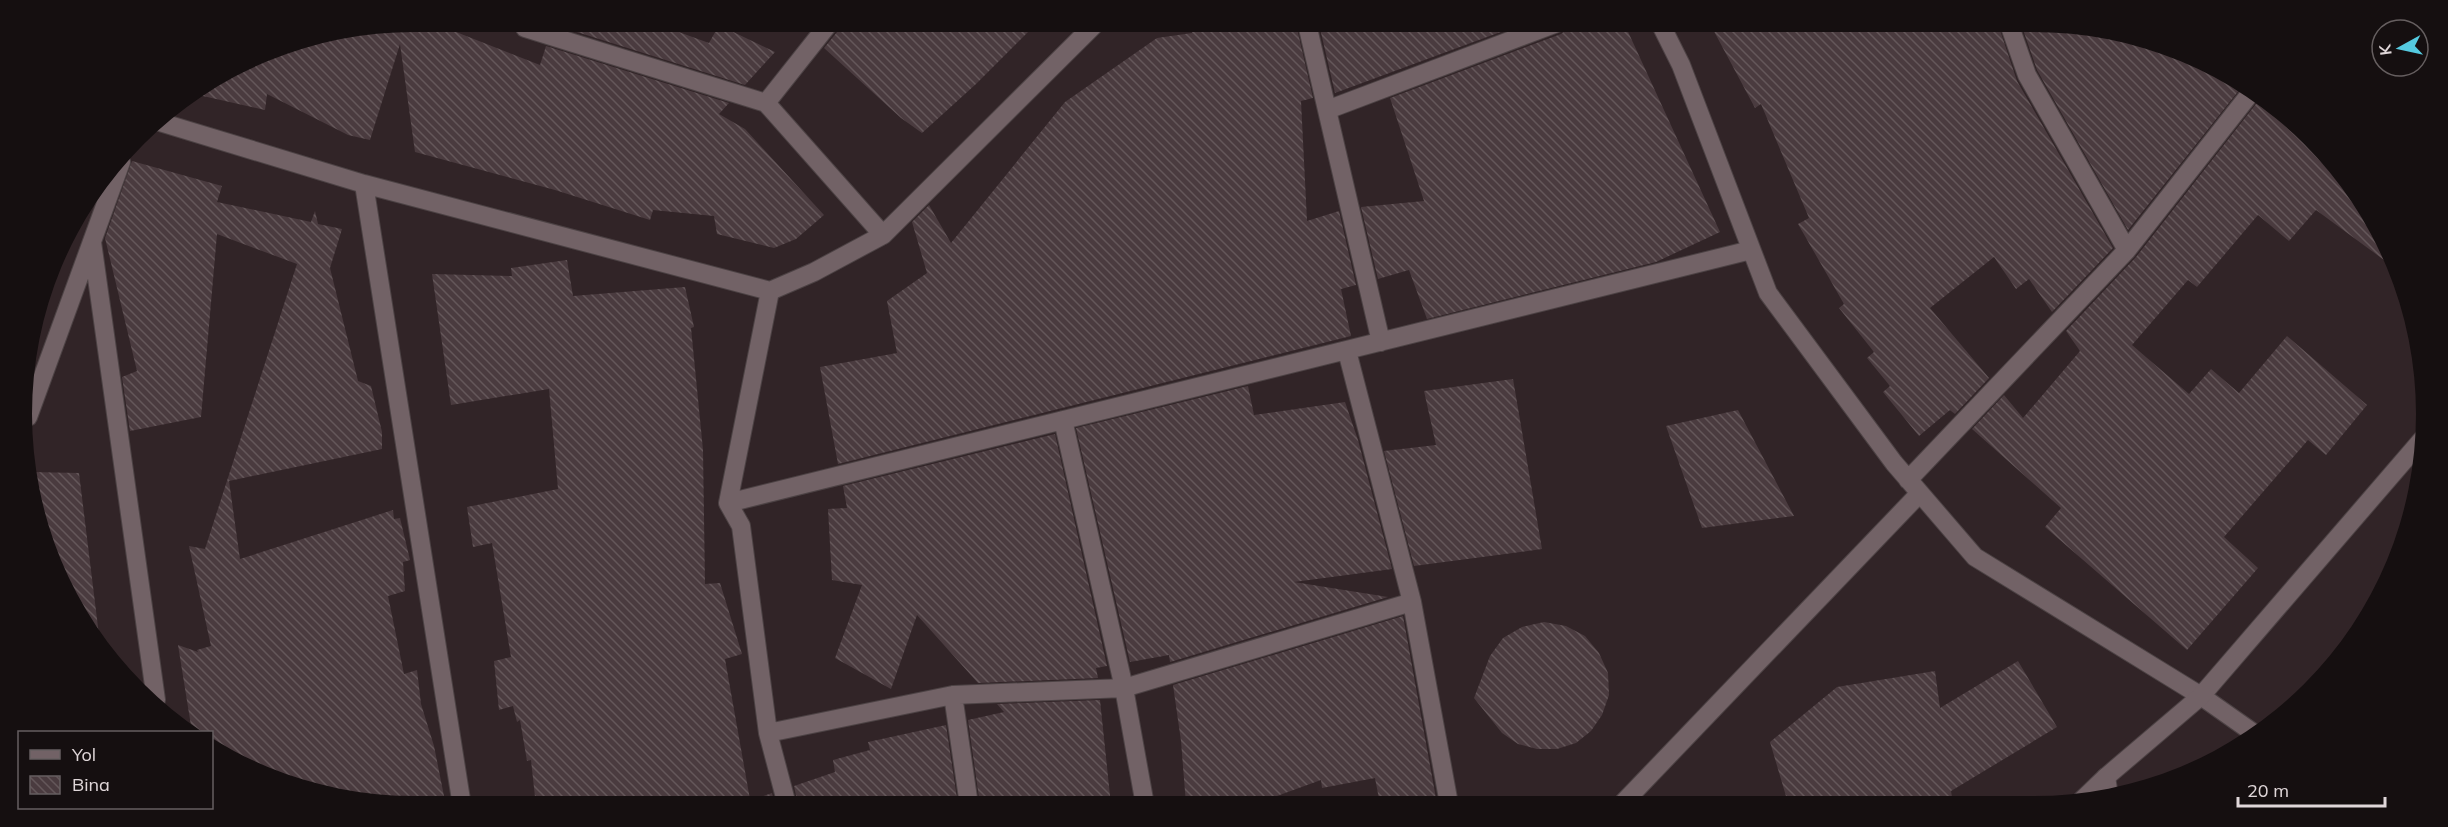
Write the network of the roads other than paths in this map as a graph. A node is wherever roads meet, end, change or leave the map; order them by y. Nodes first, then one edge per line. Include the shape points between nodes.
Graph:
1 (538, 32) edge
2 (822, 32) edge
3 (1087, 32) edge
4 (1309, 32) edge
5 (1533, 32) edge
6 (1665, 32) edge
7 (2012, 32) edge
8 (2248, 97) edge
9 (766, 103) junction
10 (1327, 110) junction
11 (165, 124) edge
12 (117, 172) edge
13 (364, 184) junction
14 (883, 236) junction
15 (92, 242) junction
16 (1751, 250) junction
17 (2127, 250) junction
18 (770, 291) junction
19 (1381, 342) junction
20 (1347, 351) junction
21 (32, 406) edge
22 (1063, 420) junction
23 (2415, 448) edge
24 (1914, 487) junction
25 (728, 503) junction
26 (1413, 602) junction
27 (1124, 688) junction
28 (155, 695) edge
29 (953, 695) junction
30 (2201, 696) junction
31 (2249, 730) edge
32 (768, 733) junction
33 (2106, 777) junction
34 (2108, 788) edge
35 (2092, 791) edge
36 (460, 796) edge
37 (785, 796) edge
38 (968, 796) edge
39 (1144, 796) edge
40 (1448, 796) edge
41 (1629, 796) edge

1 - 9 street
2 - 9 street
3 - 14 street
4 - 10 street
5 - 10 street
6 - 16 street via 1681,64
7 - 17 street via 2027,75
8 - 17 street
9 - 14 street
10 - 19 street
11 - 13 street
12 - 15 street
13 - 18 street
13 - 36 street
14 - 18 street
15 - 21 street
15 - 28 street
16 - 19 street
16 - 24 street via 1768,293
17 - 24 street
18 - 25 street
19 - 20 street
20 - 22 street
20 - 26 street
22 - 25 street
22 - 27 street
23 - 30 street
24 - 30 street via 1975,557
24 - 41 street
25 - 32 street via 741,526
26 - 27 street
26 - 40 street
27 - 29 street
27 - 39 street
29 - 32 street
29 - 38 street
30 - 31 street
30 - 33 street
32 - 37 street
33 - 34 street
33 - 35 street

